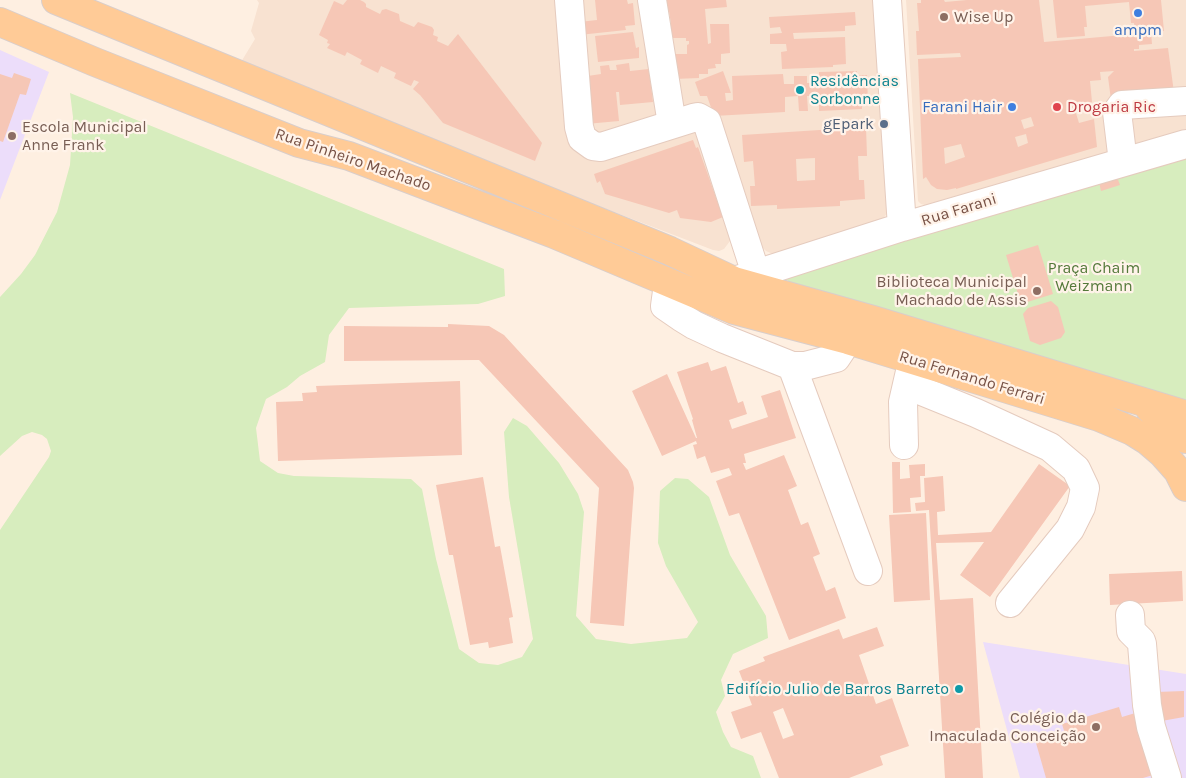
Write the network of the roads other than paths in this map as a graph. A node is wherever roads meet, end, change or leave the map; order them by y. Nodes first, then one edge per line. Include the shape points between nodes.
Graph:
1 (56, 0) edge
2 (569, 0) edge
3 (652, 0) edge
4 (887, 0) edge
5 (0, 22) edge
6 (1186, 101) edge
7 (672, 124) junction
8 (1186, 144) edge
9 (1122, 162) junction
10 (902, 227) junction
11 (745, 278) junction
12 (668, 284) junction
13 (734, 310) joint
14 (848, 340) junction
15 (792, 366) junction
16 (910, 373) junction
17 (1185, 420) edge
18 (904, 444) dead end
19 (1186, 487) edge
20 (868, 571) dead end
21 (1010, 603) dead end
22 (1130, 615) dead end
23 (1167, 778) edge

1 - 11 main road, Rua Pinheiro Machado via 670,251
2 - 7 street via 582,138 593,146 601,147
3 - 7 street
4 - 10 street
5 - 12 main road, Rua Pinheiro Machado via 299,143 348,156 545,231
6 - 9 street via 1122,105 1117,112
7 - 11 street via 698,117 710,127
8 - 9 street, Rua Farani
9 - 10 street, Rua Farani
10 - 11 street, Rua Farani
11 - 17 main road, Rua Fernando Ferrari via 1143,403
12 - 13 main road, Rua Pinheiro Machado
12 - 15 street via 665,306 681,317
13 - 14 main road, Rua Fernando Ferrari
14 - 15 street via 836,358
14 - 16 main road, Rua Fernando Ferrari
15 - 20 street
16 - 18 street via 903,402
16 - 19 main road, Rua Fernando Ferrari via 1099,417 1148,441 1178,471
16 - 21 street via 976,412 1050,447 1076,469 1085,488 1082,507 1070,529
22 - 23 street via 1131,631 1142,644 1151,727

